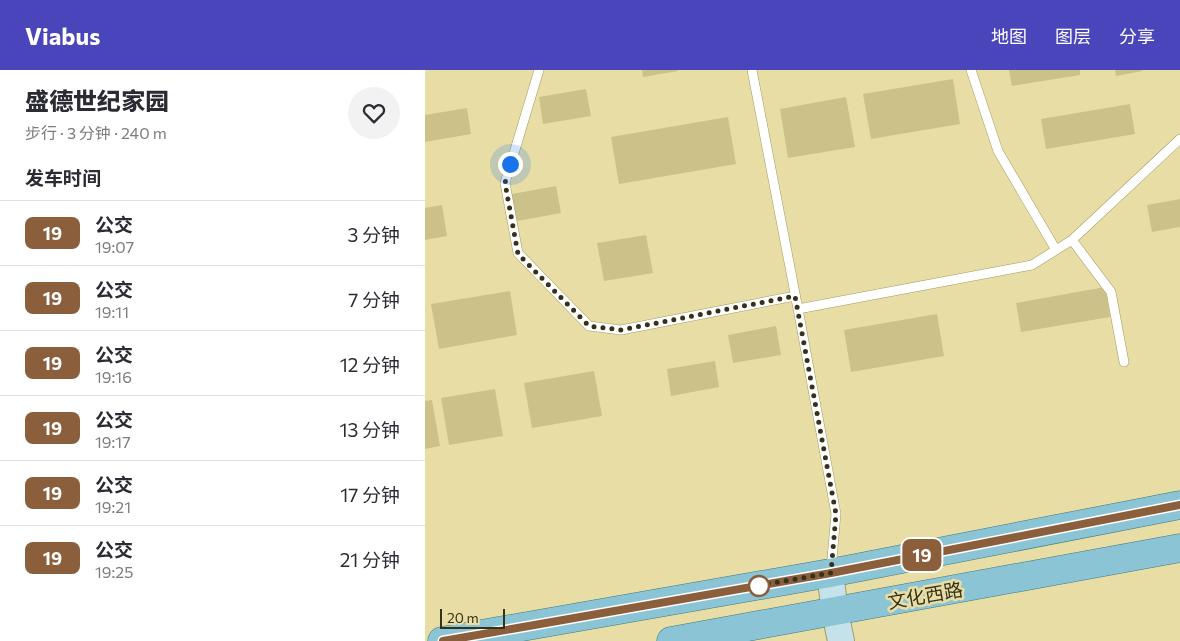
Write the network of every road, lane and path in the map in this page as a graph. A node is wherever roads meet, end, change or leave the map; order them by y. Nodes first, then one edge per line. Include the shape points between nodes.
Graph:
1 (539, 70) edge
2 (752, 70) edge
3 (971, 70) edge
4 (1180, 139) edge
5 (1072, 240) junction
6 (1057, 250) junction
7 (795, 296) junction
8 (798, 309) junction
9 (1124, 362) dead end
10 (1180, 505) edge
11 (1180, 548) edge
12 (831, 573) junction
13 (835, 612) junction
14 (443, 641) edge
15 (671, 641) edge
16 (841, 641) edge

1 - 7 lane via 505,183 518,254 589,326 621,330
2 - 7 lane
3 - 6 lane via 998,151
4 - 5 lane
5 - 6 lane
5 - 9 lane via 1111,292
6 - 8 lane via 1032,265
7 - 8 lane
8 - 12 lane via 836,514
10 - 12 main road, 文化西路
11 - 13 main road, 文化西路
12 - 13 street
12 - 14 main road, 文化西路
13 - 15 main road, 文化西路
13 - 16 street

